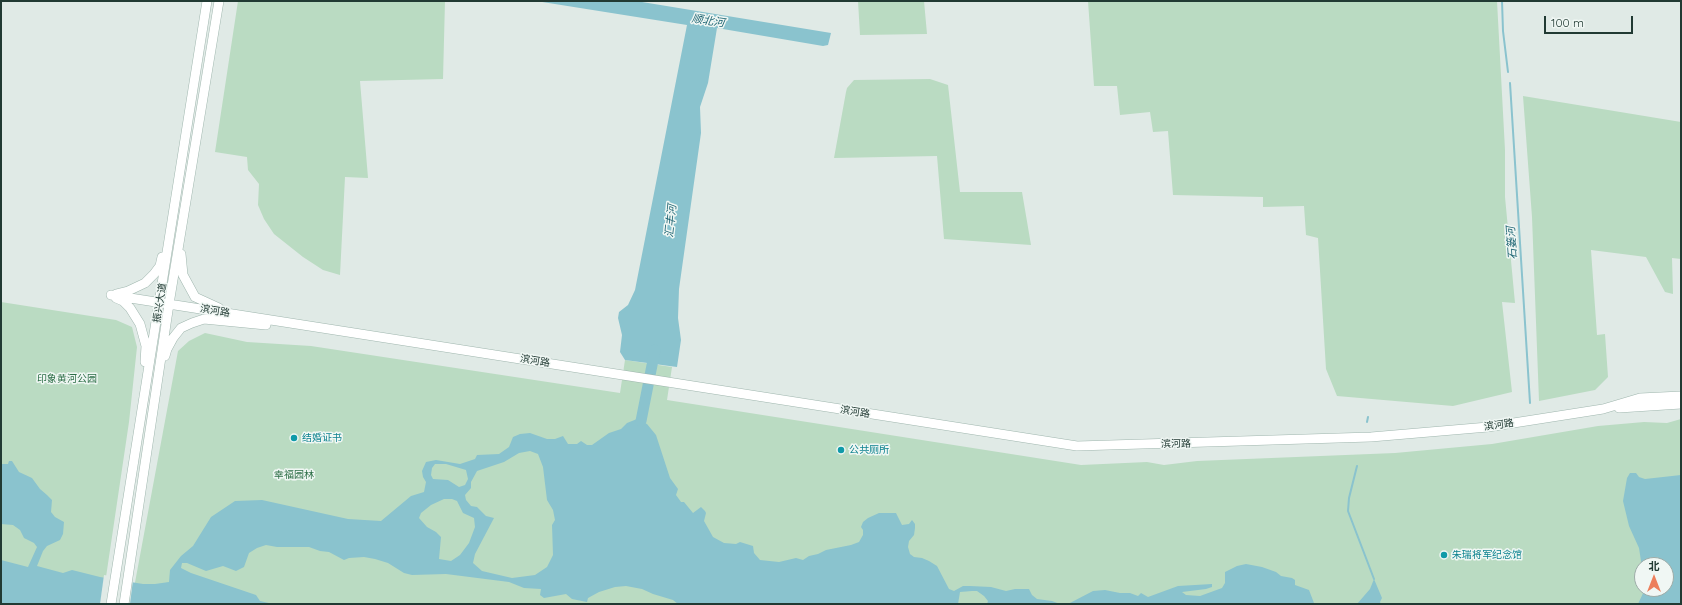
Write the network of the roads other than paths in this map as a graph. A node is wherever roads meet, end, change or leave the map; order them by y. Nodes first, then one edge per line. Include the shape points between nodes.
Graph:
1 (207, 1) edge
2 (219, 1) edge
3 (172, 221) junction
4 (182, 223) junction
5 (111, 295) junction
6 (164, 303) junction
7 (287, 323) junction
8 (1681, 396) edge
9 (1681, 404) edge
10 (154, 406) junction
11 (1603, 409) junction
12 (142, 414) junction
13 (111, 604) edge
14 (124, 604) edge

1 - 3 main road, 振兴大道
2 - 4 main road, 振兴大道
3 - 5 main road via 160,266 154,274 137,288
3 - 6 main road, 振兴大道
4 - 6 main road, 振兴大道
4 - 7 main road via 180,259 183,275 194,297 216,308
5 - 6 main road, 滨河路
5 - 12 main road via 130,308 144,336 146,346
6 - 7 main road, 滨河路
6 - 10 main road, 振兴大道
6 - 12 main road, 振兴大道
7 - 10 main road via 263,325 204,319 181,328 167,349
7 - 11 main road, 滨河路 via 1077,446 1371,437 1488,427
8 - 11 main road, 滨河路 via 1640,398
9 - 11 main road, 滨河路
10 - 14 main road, 振兴大道
12 - 13 main road, 振兴大道

